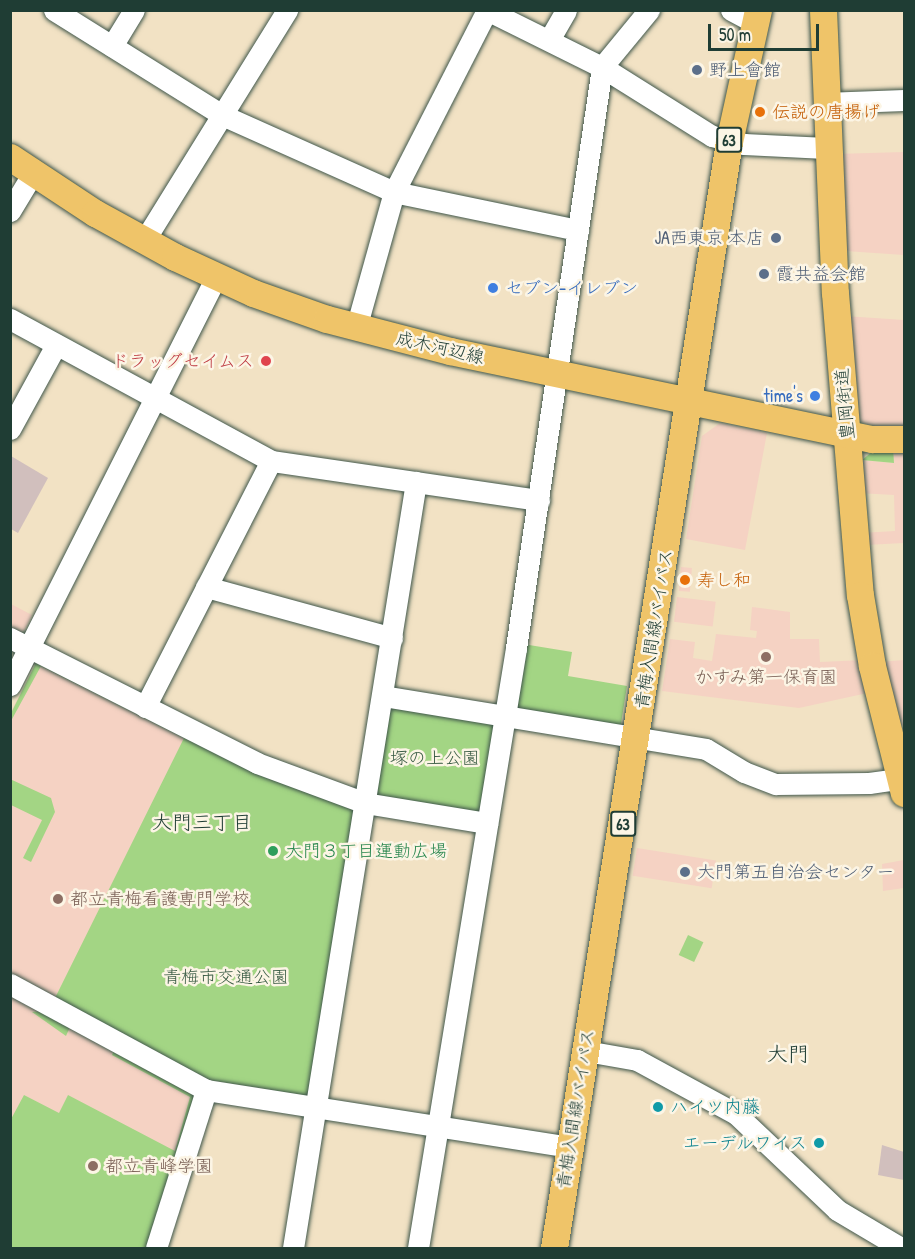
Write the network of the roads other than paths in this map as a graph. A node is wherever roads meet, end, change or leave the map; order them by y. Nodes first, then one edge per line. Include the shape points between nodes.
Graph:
1 (54, 10) edge
2 (134, 10) edge
3 (287, 10) edge
4 (566, 10) edge
5 (649, 10) edge
6 (823, 10) edge
7 (487, 11) edge
8 (748, 14) edge
9 (549, 40) junction
10 (112, 46) junction
11 (602, 68) junction
12 (904, 100) edge
13 (824, 103) junction
14 (222, 115) junction
15 (729, 142) junction
16 (826, 148) junction
17 (10, 157) edge
18 (33, 173) junction
19 (394, 192) junction
20 (10, 211) edge
21 (578, 230) junction
22 (144, 241) junction
23 (216, 277) junction
24 (10, 319) edge
25 (356, 328) junction
26 (56, 345) junction
27 (558, 373) junction
28 (155, 399) junction
29 (689, 400) junction
30 (10, 429) edge
31 (848, 434) junction
32 (904, 439) edge
33 (271, 461) junction
34 (416, 482) junction
35 (539, 500) junction
36 (206, 587) junction
37 (10, 638) edge
38 (392, 638) junction
39 (29, 648) junction
40 (10, 685) edge
41 (383, 696) junction
42 (145, 707) junction
43 (505, 716) junction
44 (637, 738) junction
45 (903, 780) edge
46 (365, 803) junction
47 (487, 823) junction
48 (10, 984) edge
49 (586, 1051) junction
50 (206, 1090) junction
51 (316, 1108) junction
52 (437, 1126) junction
53 (569, 1147) junction
54 (156, 1248) edge
55 (293, 1248) edge
56 (418, 1248) edge
57 (554, 1248) edge
58 (901, 1248) edge

1 - 10 street
2 - 10 street
3 - 14 street
4 - 9 street
5 - 11 street
6 - 13 main road, 豊岡街道
7 - 9 street
7 - 19 street
8 - 15 main road, 青梅入間線バイパス / 63
9 - 11 street
10 - 14 street
11 - 15 street via 712,136
11 - 21 street
12 - 13 street
13 - 16 main road, 豊岡街道
14 - 19 street
14 - 22 street
15 - 16 street
15 - 29 main road, 青梅入間線バイパス / 63
16 - 31 main road, 豊岡街道
17 - 18 main road, 成木河辺線
18 - 20 street
18 - 22 main road, 成木河辺線
19 - 21 street
19 - 25 street
21 - 27 street
22 - 23 main road, 成木河辺線
23 - 25 main road, 成木河辺線
23 - 28 street
24 - 26 street
25 - 27 main road, 成木河辺線
26 - 28 street
26 - 30 street
27 - 29 main road, 成木河辺線
27 - 35 street
28 - 33 street
28 - 39 street
29 - 31 main road, 成木河辺線
29 - 44 main road, 青梅入間線バイパス / 63
31 - 32 main road, 成木河辺線
31 - 45 main road, 豊岡街道 via 862,609
33 - 34 street
33 - 36 street
34 - 35 street
34 - 38 street
35 - 43 street
36 - 38 street
36 - 42 street
37 - 39 street
38 - 41 street
39 - 40 street
39 - 42 street
41 - 43 street
41 - 46 street
42 - 46 street via 257,763
43 - 44 street
43 - 47 street
44 - 45 street via 706,749 744,772 776,784
44 - 49 main road, 青梅入間線バイパス / 63
46 - 47 street
46 - 51 street
47 - 52 street
48 - 50 street
49 - 53 main road, 青梅入間線バイパス / 63
49 - 58 street via 637,1060 736,1113 831,1205 854,1223
50 - 51 street
50 - 54 street
51 - 52 street
51 - 55 street
52 - 53 street
52 - 56 street
53 - 57 main road, 青梅入間線バイパス / 63

